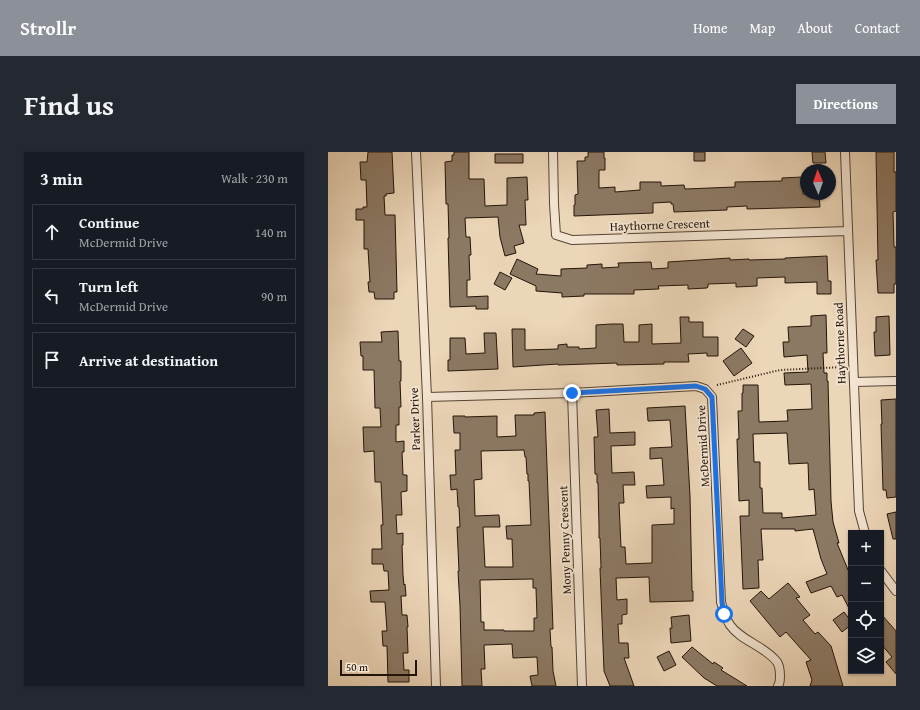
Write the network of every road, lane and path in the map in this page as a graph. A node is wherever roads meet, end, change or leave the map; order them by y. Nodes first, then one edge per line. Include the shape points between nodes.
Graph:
1 (416, 152) edge
2 (553, 152) edge
3 (845, 152) edge
4 (848, 231) junction
5 (844, 367) dead end
6 (896, 381) edge
7 (854, 382) junction
8 (717, 385) dead end
9 (572, 393) junction
10 (427, 397) junction
11 (864, 530) edge
12 (884, 575) edge
13 (896, 591) edge
14 (436, 686) edge
15 (582, 686) edge
16 (778, 686) edge

1 - 10 street, Parker Drive
2 - 4 street, Haythorne Crescent via 556,235 572,240
3 - 4 street, Haythorne Road
4 - 7 street, Haythorne Road
5 - 8 path via 780,370
6 - 7 street
7 - 11 street, Haythorne Road via 859,511
9 - 10 street, McDermid Drive
9 - 15 street, Mony Penny Crescent
9 - 16 street, McDermid Drive via 696,386 705,389 712,397 724,614 738,633 777,662 780,670
10 - 14 street, Parker Drive
12 - 13 street

